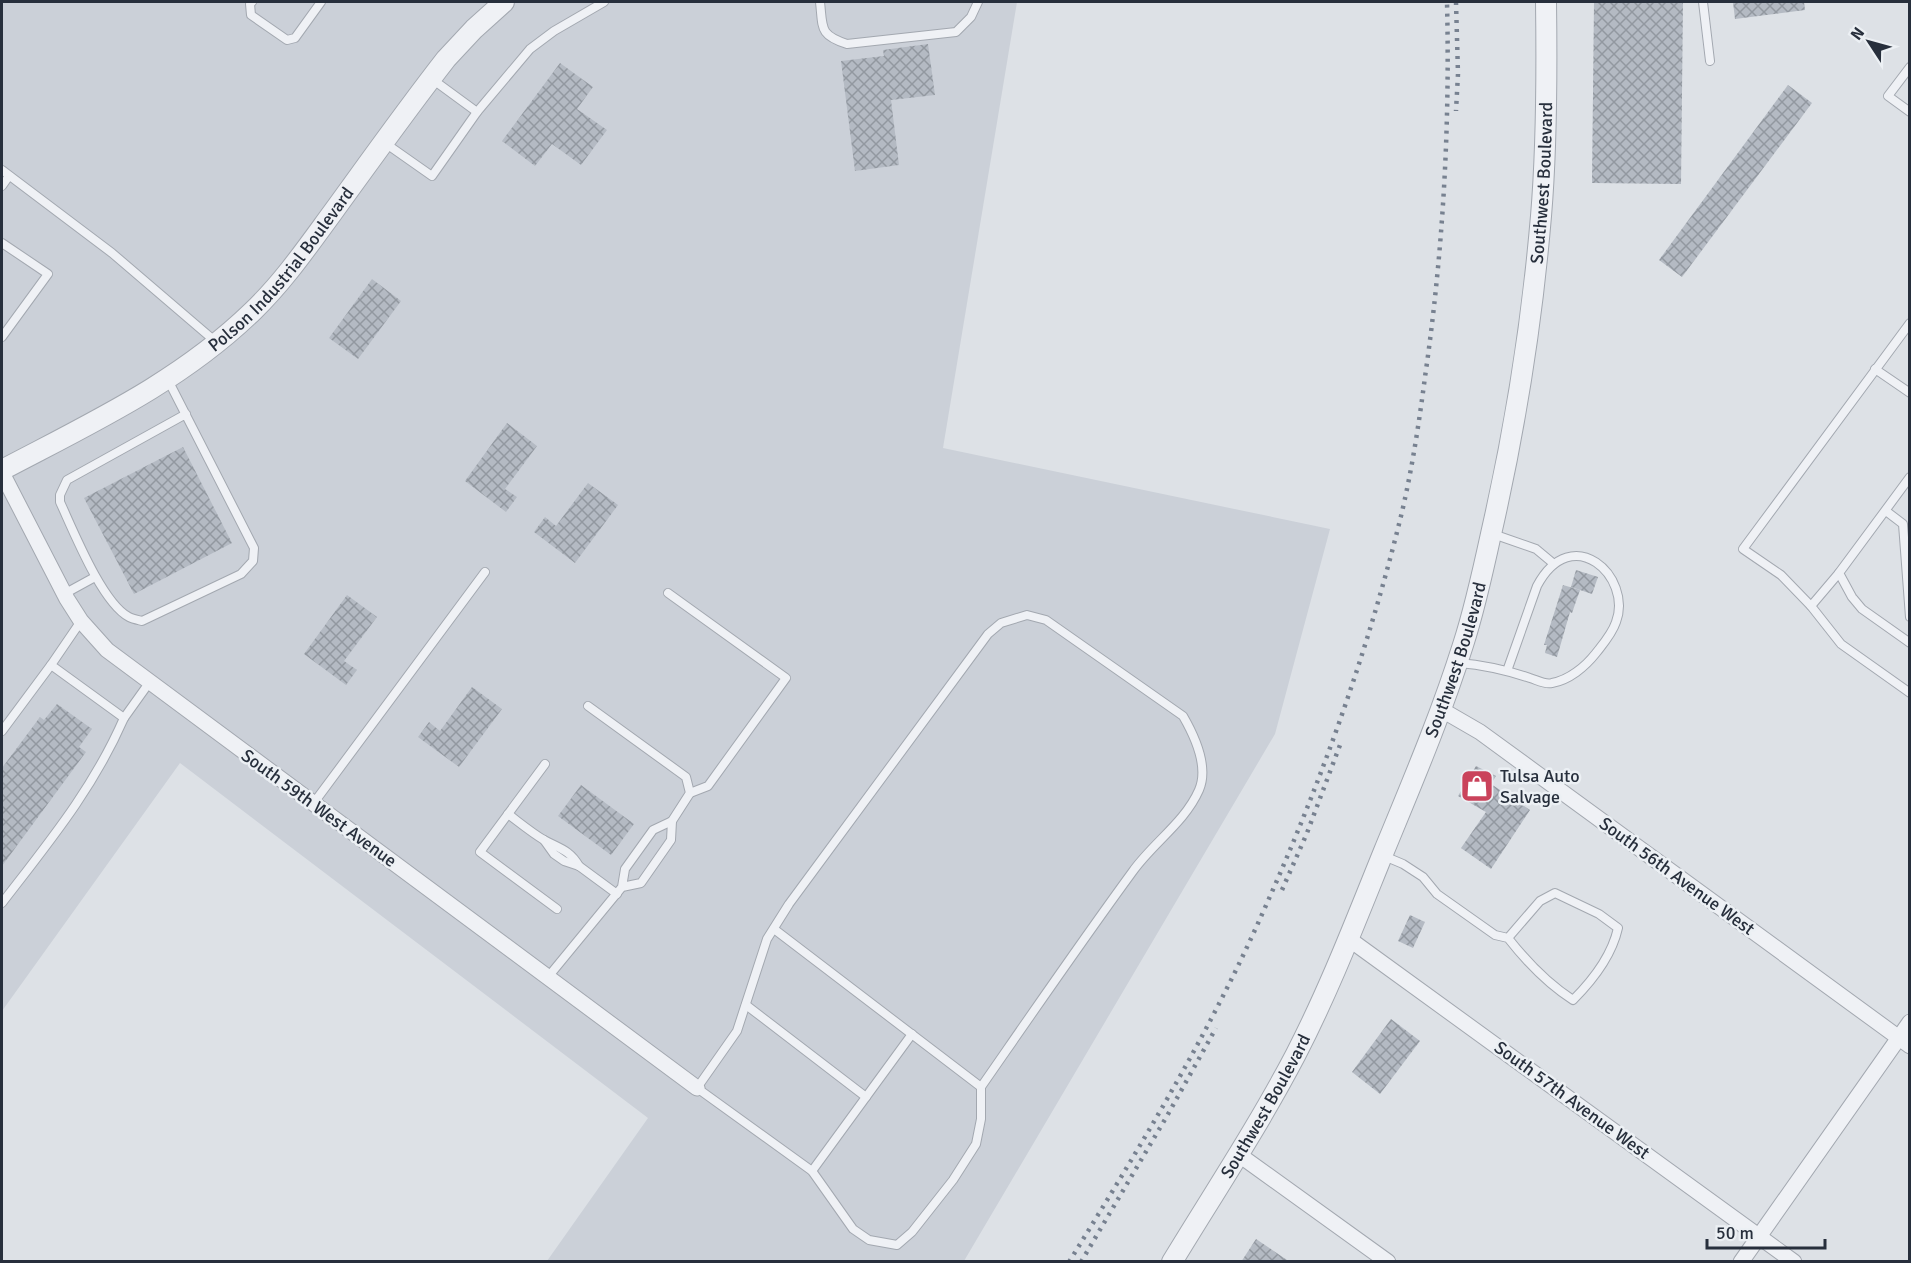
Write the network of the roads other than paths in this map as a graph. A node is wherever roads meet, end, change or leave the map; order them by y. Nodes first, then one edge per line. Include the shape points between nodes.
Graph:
1 (252, 2) edge
2 (321, 2) edge
3 (504, 2) edge
4 (604, 2) edge
5 (820, 2) edge
6 (978, 2) edge
7 (1546, 2) edge
8 (1702, 2) edge
9 (1710, 61) dead end
10 (1910, 68) edge
11 (431, 78) junction
12 (477, 112) junction
13 (1910, 112) edge
14 (384, 142) junction
15 (2, 170) edge
16 (9, 176) junction
17 (2, 186) edge
18 (2, 243) edge
19 (1910, 323) edge
20 (2, 337) edge
21 (217, 343) junction
22 (1875, 369) junction
23 (168, 380) junction
24 (1910, 393) edge
25 (186, 414) junction
26 (2, 472) edge
27 (1910, 477) edge
28 (1886, 511) junction
29 (1491, 534) junction
30 (1554, 564) junction
31 (485, 572) dead end
32 (1839, 573) junction
33 (95, 577) junction
34 (668, 593) dead end
35 (64, 594) junction
36 (1811, 606) junction
37 (1910, 616) edge
38 (81, 621) junction
39 (1910, 642) edge
40 (1457, 663) junction
41 (51, 665) junction
42 (1507, 671) junction
43 (149, 682) junction
44 (1910, 693) edge
45 (588, 706) dead end
46 (1442, 710) junction
47 (124, 718) junction
48 (2, 731) edge
49 (544, 764) dead end
50 (690, 793) junction
51 (314, 804) junction
52 (508, 814) junction
53 (672, 821) junction
54 (1382, 856) junction
55 (622, 887) junction
56 (617, 894) junction
57 (2, 903) edge
58 (557, 909) dead end
59 (774, 929) junction
60 (1508, 938) junction
61 (1349, 939) junction
62 (548, 977) junction
63 (746, 1005) junction
64 (1910, 1022) edge
65 (912, 1034) junction
66 (1904, 1042) edge
67 (981, 1087) junction
68 (697, 1088) junction
69 (866, 1096) junction
70 (1238, 1154) junction
71 (812, 1171) junction
72 (1760, 1237) junction
73 (1172, 1262) edge
74 (1388, 1262) edge
75 (1742, 1262) edge
76 (1794, 1262) edge

1 - 2 lane via 251,15 287,40 295,38
3 - 11 street, Polson Industrial Boulevard
4 - 12 lane via 530,48
5 - 6 lane via 823,30 831,39 847,44 956,32 971,17
7 - 29 street, Southwest Boulevard via 1547,89 1541,215 1517,404
8 - 9 lane
10 - 13 lane via 1888,96
11 - 12 lane
11 - 14 street, Polson Industrial Boulevard
12 - 14 lane via 432,176
14 - 21 street, Polson Industrial Boulevard via 277,285
15 - 16 lane
16 - 17 lane
16 - 21 lane via 112,253
18 - 20 lane via 48,274
19 - 22 lane
21 - 23 street, Polson Industrial Boulevard
22 - 24 lane
22 - 36 lane via 1743,549 1781,575
23 - 25 lane
23 - 26 street, Polson Industrial Boulevard
25 - 33 lane via 63,485 60,502
25 - 33 lane via 254,548 253,561 241,574 142,621 128,616 116,605
26 - 35 street, South 59th West Avenue
27 - 28 lane
28 - 32 lane
28 - 37 lane via 1903,524
29 - 30 lane via 1536,549
29 - 40 street, Southwest Boulevard
30 - 42 lane via 1537,586
30 - 42 lane via 1562,557 1582,555 1601,567 1615,590 1619,607 1616,623 1591,658 1568,678 1549,684
31 - 51 lane
32 - 36 lane
32 - 39 lane via 1862,609
33 - 35 lane
34 - 50 lane via 786,678 708,786
35 - 38 street, South 59th West Avenue
36 - 44 lane via 1841,644
38 - 41 lane
38 - 43 street, South 59th West Avenue via 107,650
40 - 42 lane
40 - 46 street, Southwest Boulevard
41 - 47 lane
41 - 48 lane
43 - 47 lane
43 - 51 street, South 59th West Avenue
45 - 50 lane via 686,777
46 - 54 street, Southwest Boulevard
46 - 66 street, South 56th Avenue West via 1480,732
47 - 57 lane via 111,748 74,808
49 - 52 lane
50 - 53 lane
51 - 62 street, South 59th West Avenue
52 - 56 lane via 573,855 579,866
52 - 58 lane via 480,852
53 - 55 lane via 653,830 625,868
53 - 55 lane via 671,840 641,883
54 - 60 lane via 1423,877 1437,894 1495,935
54 - 61 street, Southwest Boulevard
55 - 56 lane
56 - 62 lane
59 - 63 lane via 767,939
59 - 65 lane
59 - 67 lane via 988,634 1001,623 1027,615 1046,620 1183,716 1195,738 1202,766 1200,788 1182,816 1135,868
60 - 60 lane via 1523,957 1573,1000 1614,945 1618,928 1599,914 1555,893 1540,901
61 - 70 street, Southwest Boulevard via 1295,1055
61 - 72 street, South 57th Avenue West
62 - 68 street, South 59th West Avenue
63 - 68 lane via 737,1031
63 - 69 lane
64 - 66 street
65 - 67 lane
65 - 69 lane
66 - 72 street
67 - 71 lane via 976,1144 953,1180 897,1245 869,1240 853,1228
68 - 71 lane
69 - 71 lane
70 - 73 street, Southwest Boulevard
70 - 74 street
72 - 75 street
72 - 76 street, South 57th Avenue West

